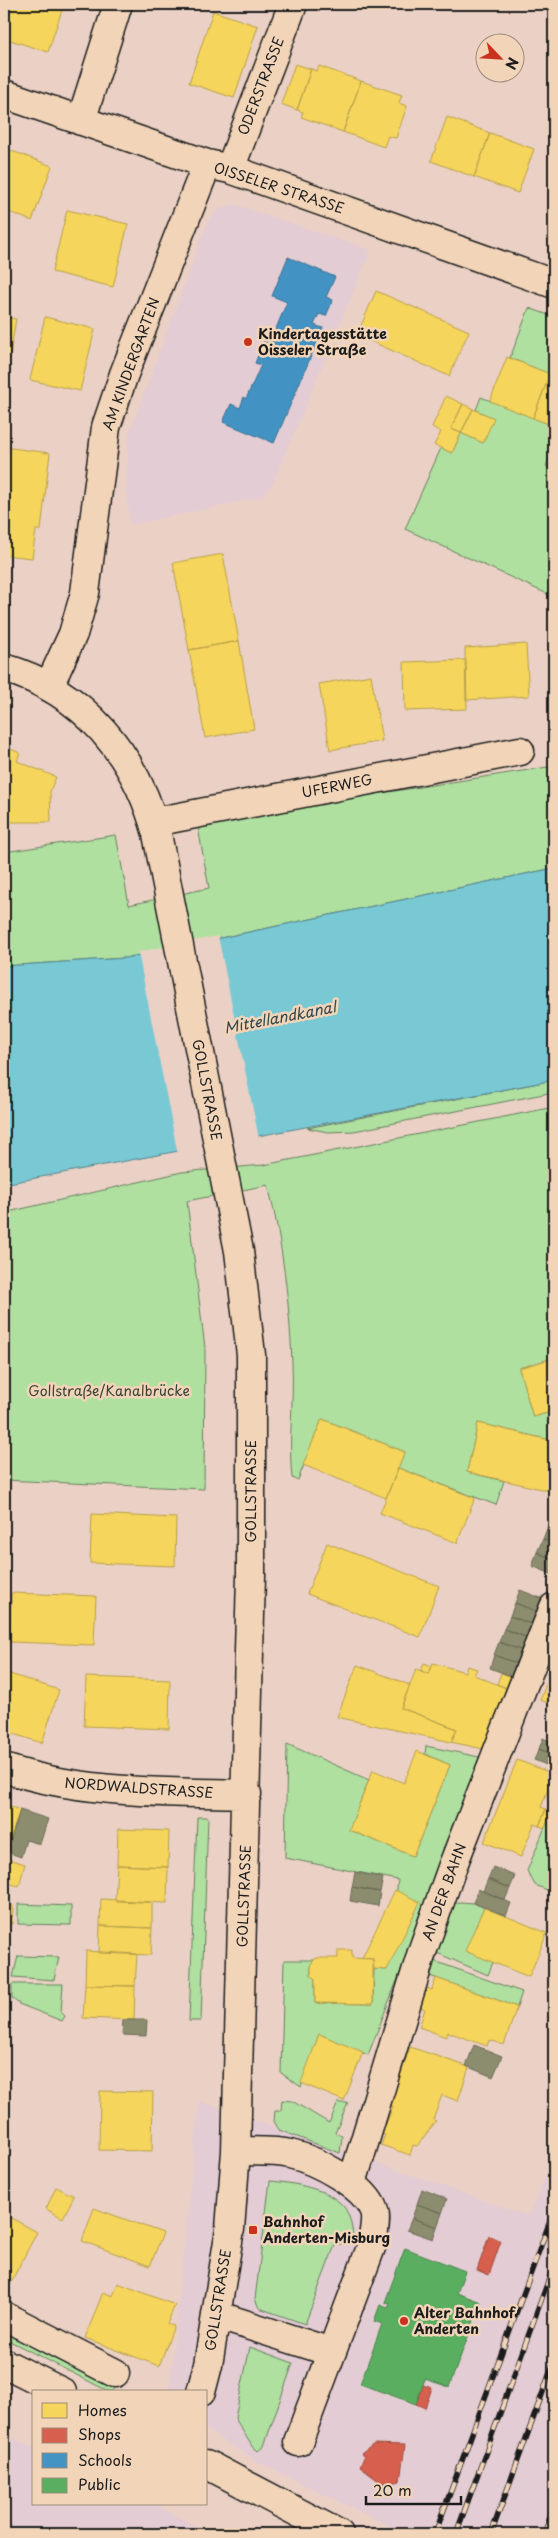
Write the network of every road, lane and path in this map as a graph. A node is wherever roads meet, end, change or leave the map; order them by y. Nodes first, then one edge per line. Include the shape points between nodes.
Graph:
1 (118, 4) edge
2 (293, 4) edge
3 (4, 94) edge
4 (80, 121) junction
5 (218, 167) junction
6 (554, 284) edge
7 (4, 668) edge
8 (49, 686) junction
9 (520, 751) dead end
10 (154, 822) junction
11 (554, 1607) edge
12 (4, 1768) edge
13 (247, 1794) junction
14 (236, 2151) junction
15 (352, 2183) junction
16 (216, 2315) junction
17 (4, 2316) edge
18 (331, 2352) junction
19 (4, 2363) edge
20 (116, 2373) dead end
21 (58, 2390) edge
22 (201, 2390) edge
23 (298, 2442) dead end
24 (208, 2465) edge
25 (332, 2531) edge

1 - 4 street
2 - 5 street, ODERSTRASSE
3 - 4 street, OISSELER STRASSE
4 - 5 street, OISSELER STRASSE
5 - 6 street, OISSELER STRASSE
5 - 8 street, AM KINDERGARTEN via 124,374 106,427 85,593 73,634
7 - 8 street, GOLLSTRASSE
8 - 10 street, GOLLSTRASSE via 81,708 113,742 142,790
9 - 10 street, UFERWEG
10 - 13 street, GOLLSTRASSE via 239,1251 251,1356
11 - 15 street, AN DER BAHN via 422,1952
12 - 13 street, NORDWALDSTRASSE via 80,1786
13 - 14 street, GOLLSTRASSE
14 - 15 street via 289,2154
14 - 16 street, GOLLSTRASSE via 230,2229
15 - 18 street via 375,2212 372,2242
16 - 18 street
16 - 22 street, GOLLSTRASSE
17 - 20 street
18 - 23 street
19 - 21 street
24 - 25 street

